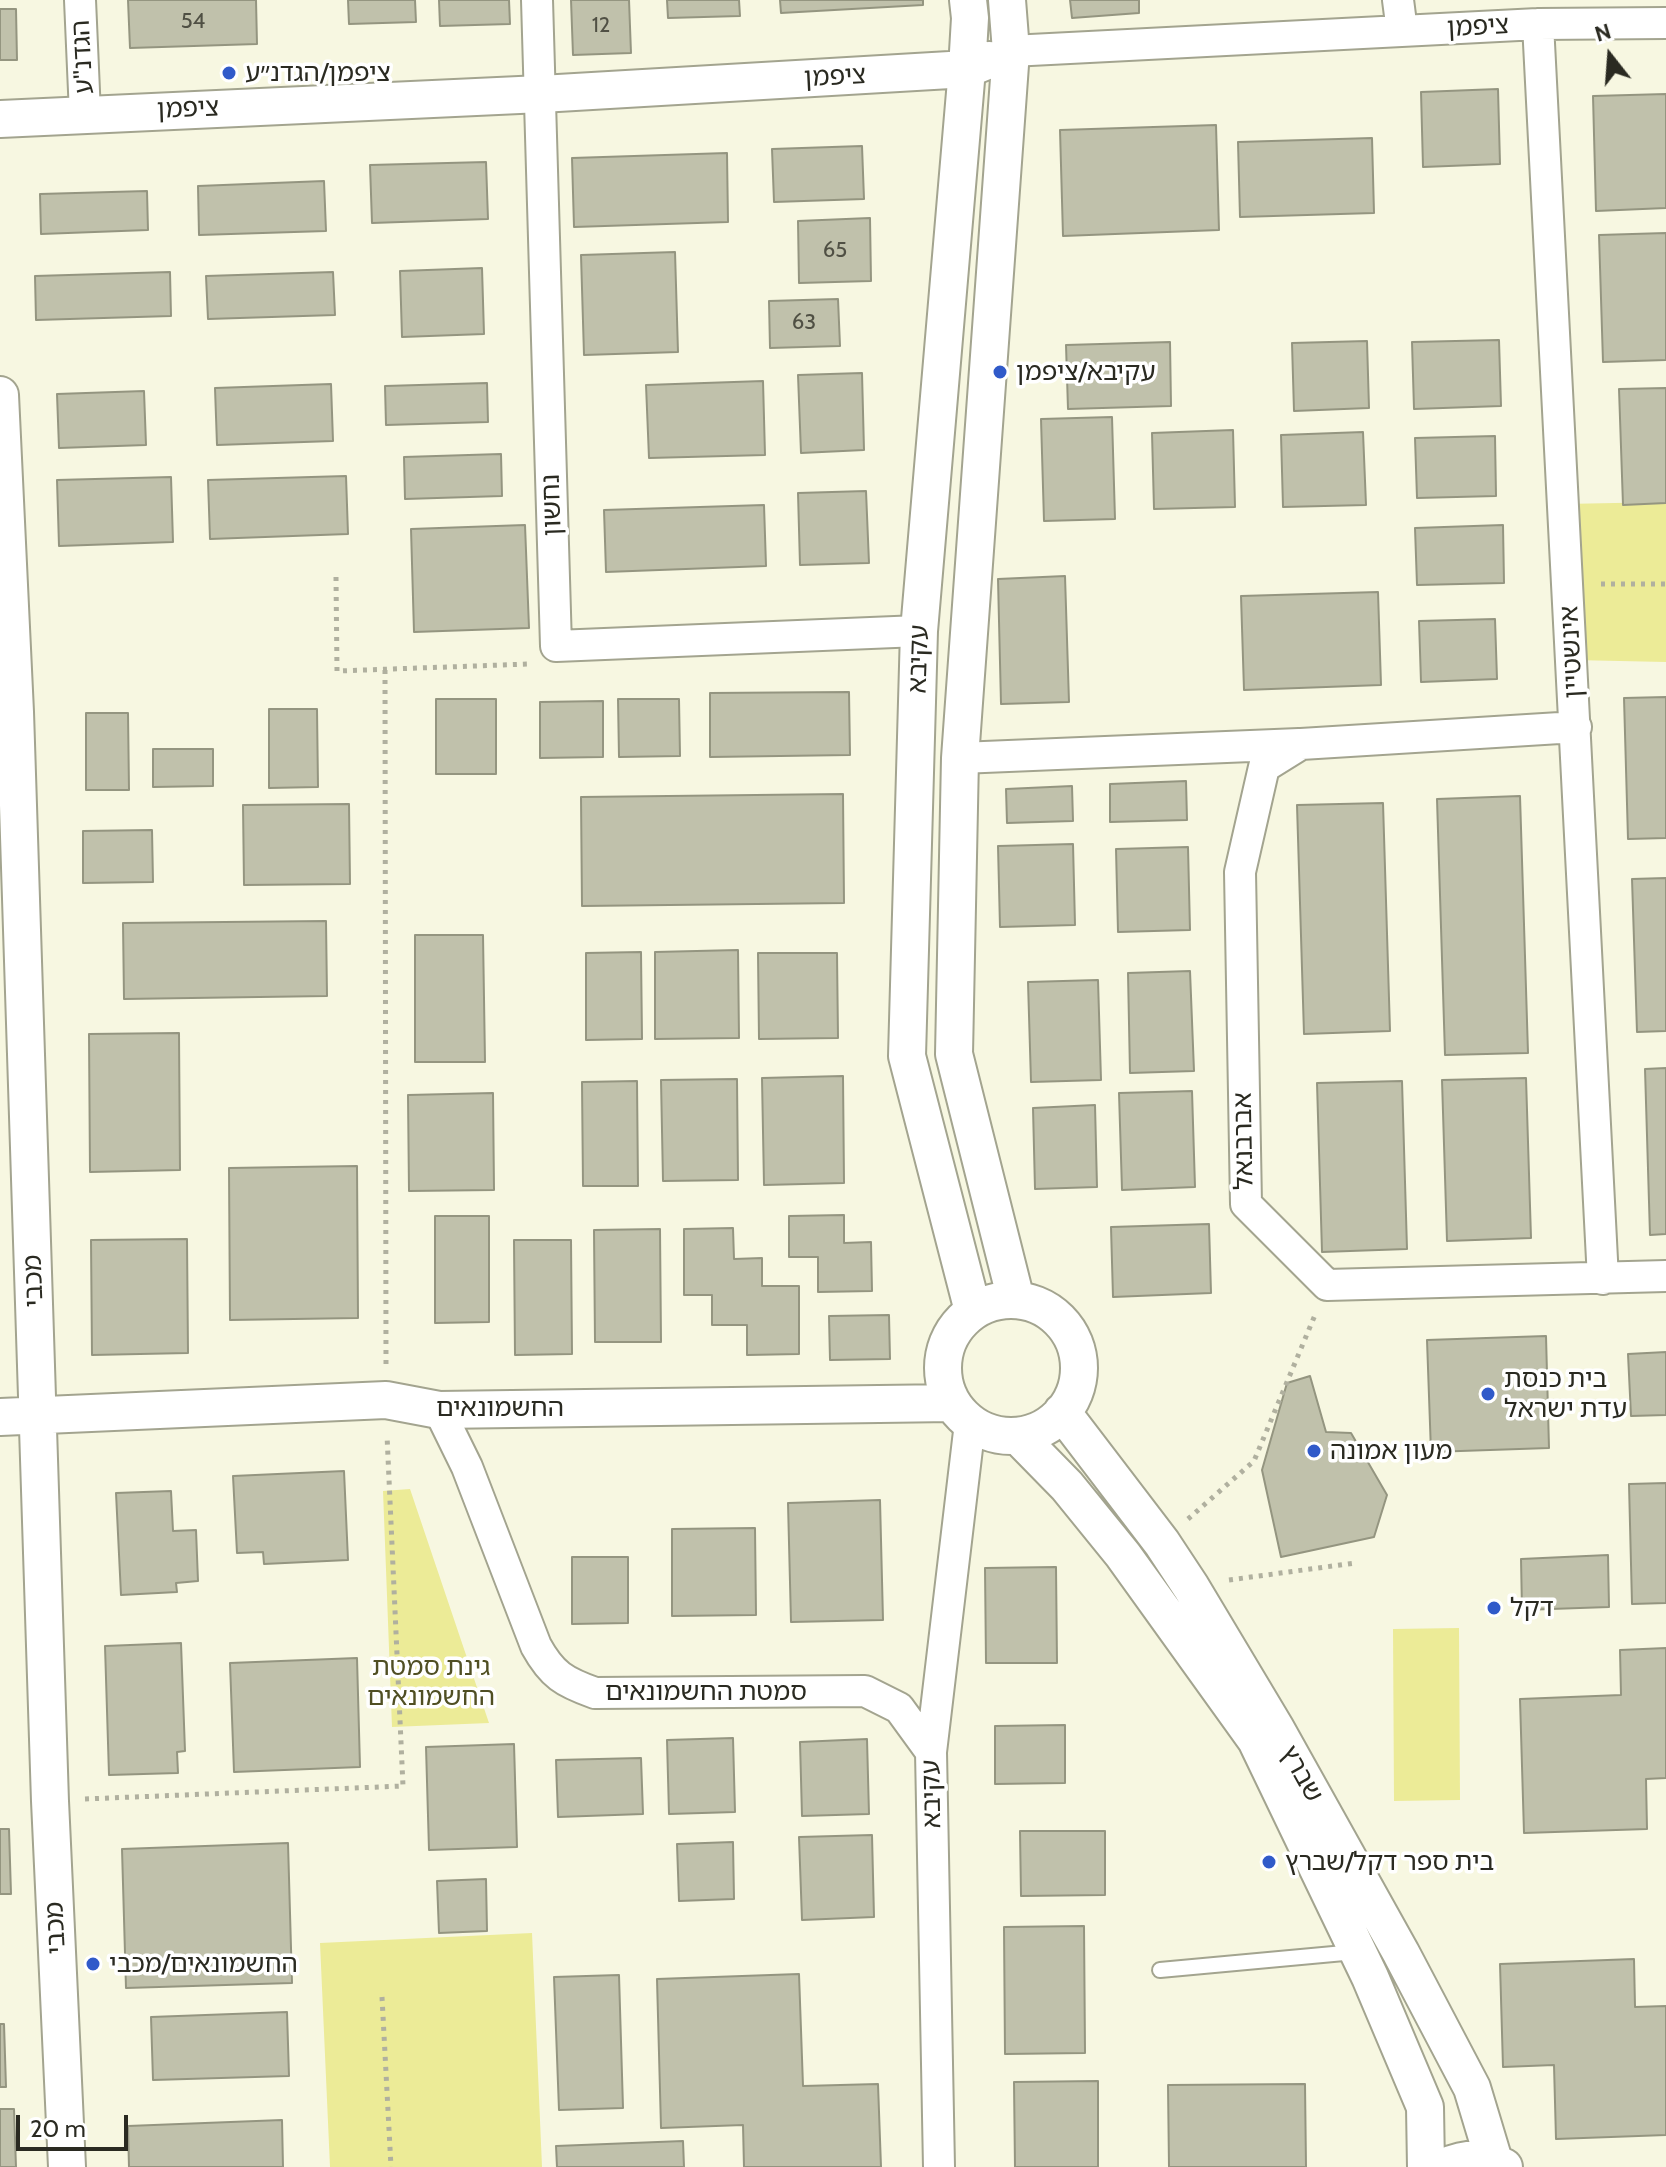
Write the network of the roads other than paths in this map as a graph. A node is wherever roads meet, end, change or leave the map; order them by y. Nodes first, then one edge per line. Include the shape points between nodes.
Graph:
1 (80, 0) edge
2 (537, 0) edge
3 (1007, 0) edge
4 (1398, 0) edge
5 (969, 9) edge
6 (1666, 23) edge
7 (1538, 24) junction
8 (1402, 31) junction
9 (1011, 51) junction
10 (967, 69) junction
11 (541, 94) junction
12 (1008, 99) junction
13 (85, 114) junction
14 (0, 119) edge
15 (0, 395) edge
16 (919, 631) junction
17 (1576, 727) junction
18 (1301, 744) junction
19 (960, 758) junction
20 (1666, 1276) edge
21 (1603, 1279) junction
22 (1016, 1300) junction
23 (973, 1311) junction
24 (439, 1410) junction
25 (1062, 1412) junction
26 (961, 1413) junction
27 (38, 1414) junction
28 (0, 1417) edge
29 (1019, 1437) junction
30 (931, 1752) junction
31 (1358, 1952) junction
32 (1160, 1970) dead end
33 (1499, 2164) edge
34 (67, 2167) edge
35 (939, 2167) edge
36 (1426, 2167) edge
37 (1444, 2167) edge

1 - 13 street, הגדנ''ע
2 - 11 street, נחשון
3 - 9 street, עקיבא
4 - 8 street
5 - 9 street
5 - 10 street, עקיבא
6 - 7 street, ציפמן
7 - 8 street, ציפמן
7 - 17 street, אינשטיין
8 - 9 street, ציפמן
9 - 10 street, ציפמן
9 - 12 street, עקיבא
10 - 11 street, ציפמן
10 - 12 street
10 - 16 street, עקיבא
11 - 13 street, ציפמן
11 - 16 street, נחשון via 556,646
12 - 19 street, עקיבא
13 - 14 street, ציפמן
15 - 27 street, מכבי
16 - 23 street, עקיבא via 907,1056
17 - 18 street, אברבנאל
17 - 21 street, אינשטיין
18 - 19 street, אברבנאל
18 - 21 street, אברבנאל via 1264,767 1240,872 1246,1204 1327,1285
19 - 22 street, עקיבא via 954,1054
20 - 21 street
22 - 23 street
22 - 25 street via 1040,1306 1060,1321 1074,1342 1079,1366 1075,1391
23 - 26 street via 955,1329 944,1353 943,1379
24 - 26 street, החשמונאים
24 - 27 street, החשמונאים via 386,1400
24 - 30 street, סמטת החשמונאים via 467,1467 536,1646 547,1667 570,1684 595,1693 865,1691 899,1708
25 - 29 street
25 - 33 street, שברץ via 1162,1543 1276,1729 1472,2088
26 - 29 street via 985,1431
26 - 30 street, עקיבא
27 - 28 street, החשמונאים
27 - 34 street, מכבי
29 - 31 street, שברץ via 1123,1555 1256,1740
30 - 35 street, עקיבא
31 - 32 lane
31 - 36 street, שברץ via 1425,2107
33 - 37 street via 1476,2158

